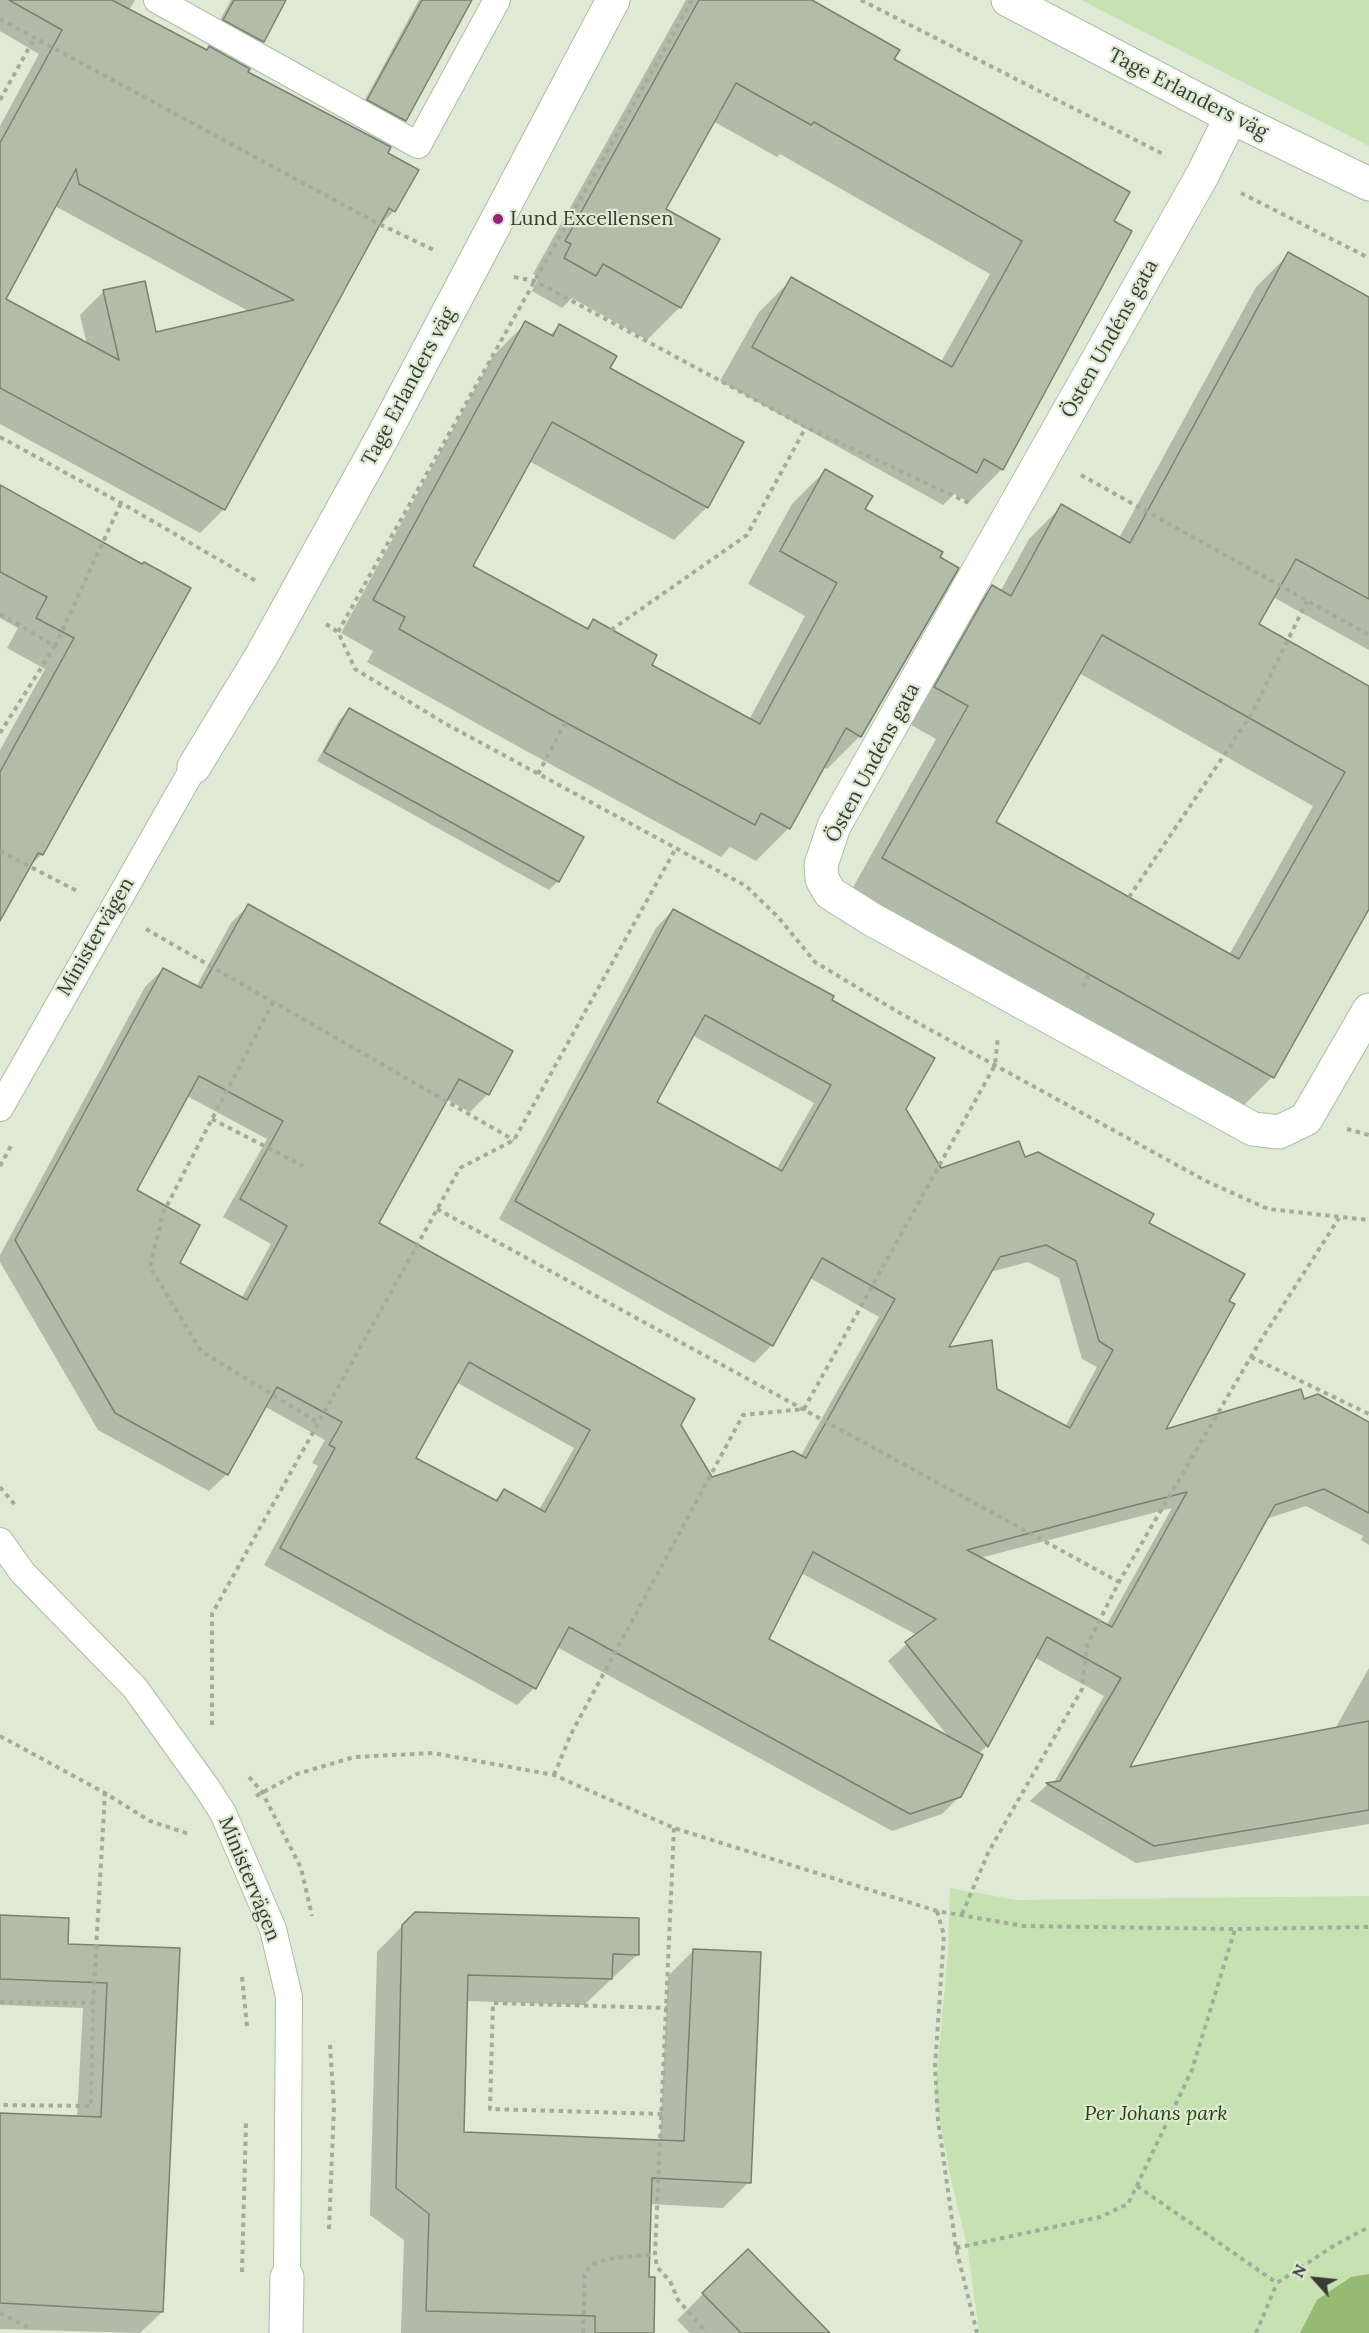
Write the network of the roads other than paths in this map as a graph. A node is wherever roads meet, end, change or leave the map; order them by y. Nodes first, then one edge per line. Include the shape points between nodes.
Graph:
1 (157, 0) edge
2 (497, 0) edge
3 (613, 0) edge
4 (1008, 0) edge
5 (189, 8) edge
6 (1231, 117) junction
7 (1369, 184) edge
8 (194, 768) joint
9 (1369, 1010) edge
10 (0, 1108) edge
11 (0, 1540) edge
12 (287, 2277) joint
13 (286, 2333) edge

1 - 5 lane
2 - 5 lane via 418,145
3 - 8 street, Tage Erlanders väg via 382,438
4 - 6 street, Tage Erlanders väg
6 - 7 street, Tage Erlanders väg
6 - 9 street, Östen Undéns gata via 1203,174 834,826 821,866 822,879 830,893 1253,1129 1279,1132 1306,1119
8 - 10 lane, Ministervägen
11 - 12 lane, Ministervägen via 22,1572 135,1688 223,1813 273,1929 289,1997
12 - 13 street, Ministervägen

